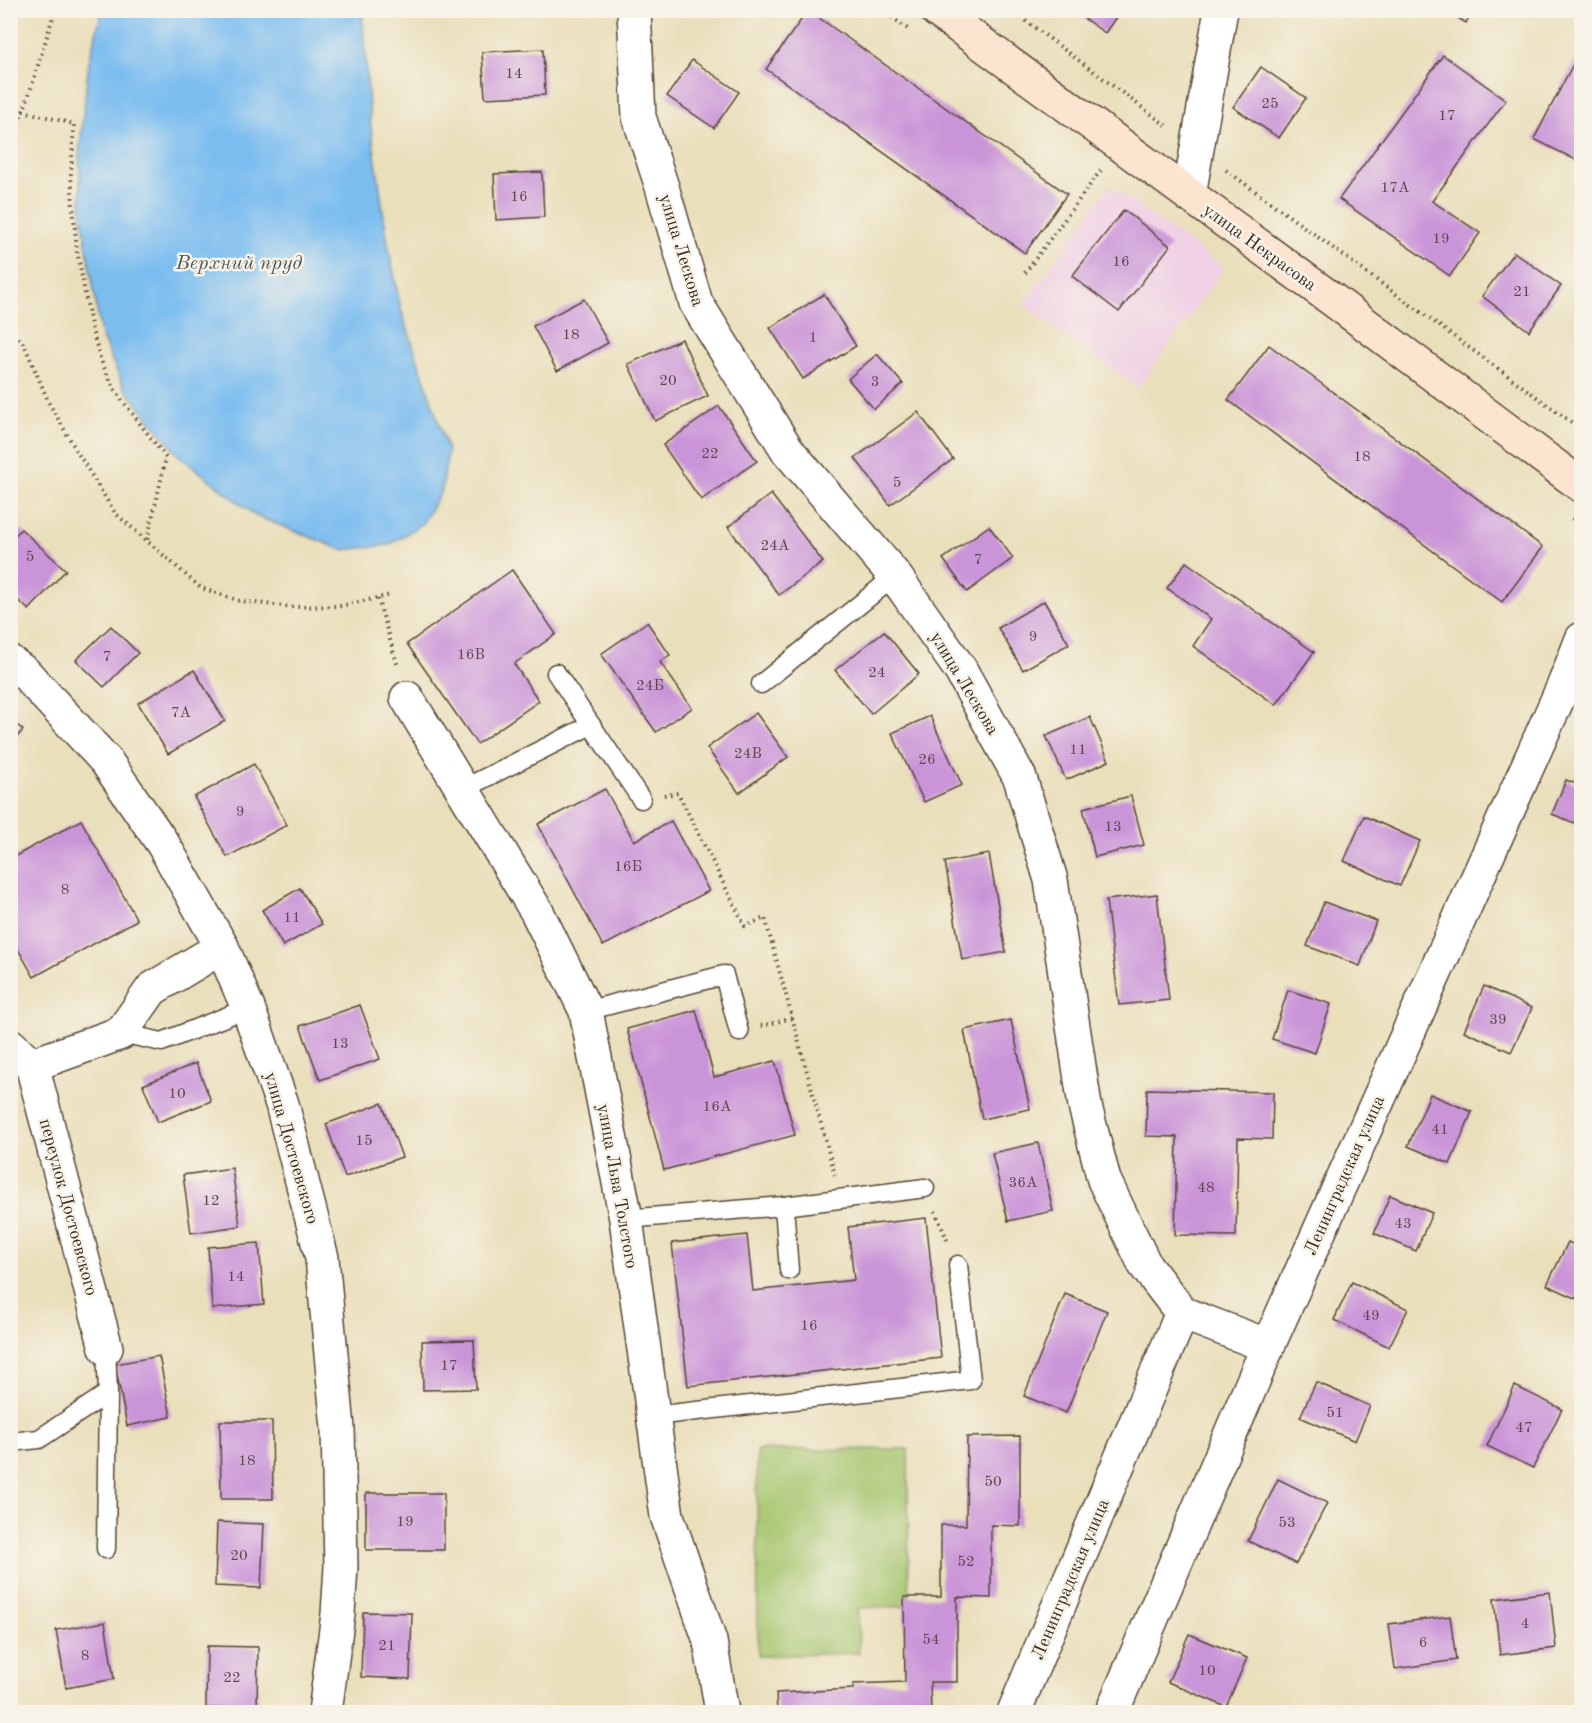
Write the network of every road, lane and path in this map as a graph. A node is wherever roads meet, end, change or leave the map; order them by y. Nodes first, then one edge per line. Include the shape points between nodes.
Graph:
1 (55, 10) edge
2 (634, 10) edge
3 (936, 10) edge
4 (1011, 10) edge
5 (1221, 10) edge
6 (23, 111) junction
7 (10, 145) edge
8 (1197, 148) junction
9 (1100, 171) dead end
10 (1188, 195) junction
11 (1025, 273) dead end
12 (10, 329) edge
13 (1581, 430) edge
14 (1581, 486) edge
15 (147, 541) junction
16 (895, 576) junction
17 (391, 595) dead end
18 (378, 599) junction
19 (1581, 639) edge
20 (10, 662) edge
21 (556, 672) dead end
22 (761, 684) dead end
23 (407, 698) joint
24 (591, 725) junction
25 (463, 789) junction
26 (641, 799) joint
27 (222, 947) junction
28 (248, 1008) junction
29 (586, 1011) junction
30 (739, 1032) dead end
31 (121, 1033) junction
32 (21, 1055) edge
33 (925, 1188) joint
34 (842, 1199) junction
35 (784, 1206) junction
36 (626, 1218) junction
37 (958, 1265) joint
38 (789, 1270) dead end
39 (1182, 1313) junction
40 (1268, 1346) junction
41 (106, 1348) joint
42 (108, 1394) junction
43 (653, 1416) junction
44 (10, 1442) edge
45 (106, 1549) dead end
46 (325, 1713) edge
47 (722, 1713) edge
48 (1014, 1713) edge
49 (1112, 1713) edge

1 - 6 path
2 - 16 street, улица Лескова via 639,117 696,303 788,451
3 - 10 street, улица Некрасова
4 - 8 path
5 - 8 street
6 - 7 path
6 - 15 path via 74,124 73,207 92,330 116,392 166,458
8 - 10 street
8 - 13 path
9 - 11 path
10 - 14 street, улица Некрасова
12 - 15 path via 24,344 49,403 115,513
15 - 18 path via 201,588 240,601 292,607 340,606
16 - 22 lane
16 - 39 street, улица Лескова via 960,669 1020,778 1051,880 1085,1106 1104,1180 1145,1265
17 - 18 path
18 - 23 path
19 - 40 street, Ленинградская улица
20 - 27 street, улица Достоевского via 25,673 106,761 163,844
21 - 24 lane
23 - 25 street, улица Льва Толстого
24 - 25 lane
24 - 26 lane
25 - 29 street, улица Льва Толстого via 537,912
26 - 34 path via 678,793 745,926 765,918
27 - 28 street, улица Достоевского
27 - 31 street via 152,989
28 - 31 lane via 162,1042
28 - 46 street, улица Достоевского via 282,1104 322,1258 338,1428 340,1567
29 - 30 lane via 724,975
29 - 36 street, улица Льва Толстого
31 - 32 street, переулок Достоевского
32 - 41 street, переулок Достоевского
33 - 34 lane
33 - 37 path
34 - 35 lane
35 - 36 lane
35 - 38 lane
36 - 43 street, улица Льва Толстого
37 - 43 lane via 971,1380
39 - 40 street
39 - 48 street, Ленинградская улица
40 - 49 street, Ленинградская улица
41 - 42 lane
42 - 44 lane via 39,1439
42 - 45 lane
43 - 47 street, улица Льва Толстого via 667,1516 710,1641

